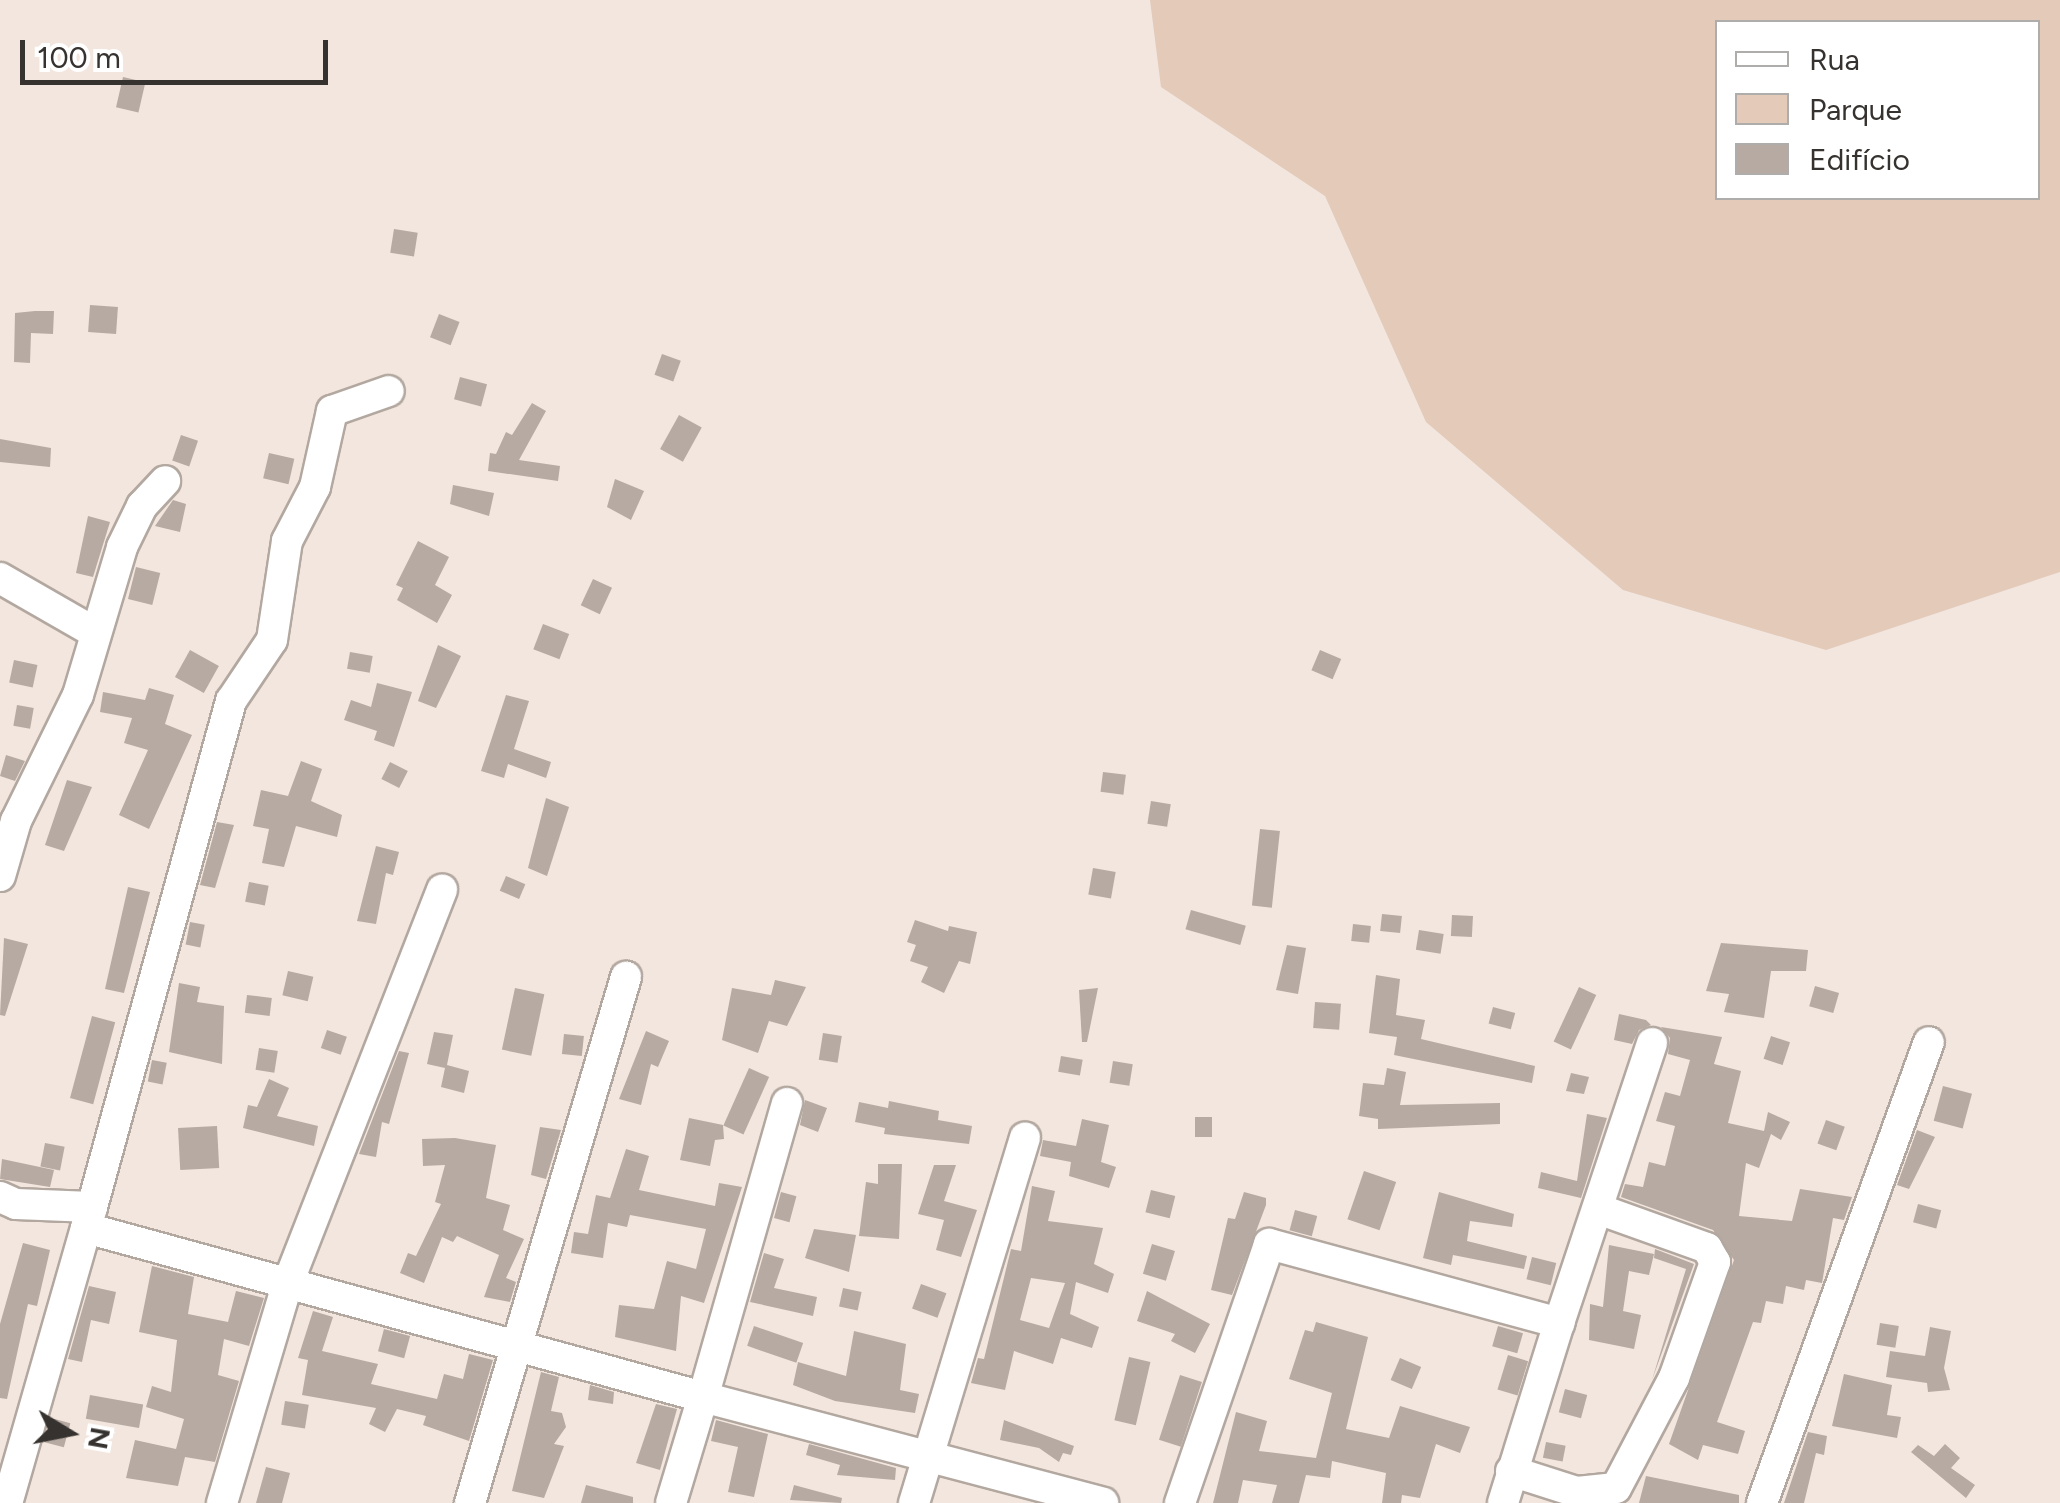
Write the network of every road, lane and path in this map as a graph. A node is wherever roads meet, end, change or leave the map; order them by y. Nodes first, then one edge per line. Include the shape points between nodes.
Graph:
1 (389, 391) dead end
2 (165, 481) dead end
3 (0, 578) edge
4 (92, 631) junction
5 (0, 876) edge
6 (442, 888) dead end
7 (626, 977) dead end
8 (1929, 1042) dead end
9 (1652, 1044) dead end
10 (787, 1103) dead end
11 (1025, 1138) dead end
12 (0, 1197) edge
13 (1598, 1208) junction
14 (89, 1218) junction
15 (286, 1288) junction
16 (1559, 1323) junction
17 (515, 1348) junction
18 (703, 1397) junction
19 (930, 1454) junction
20 (1512, 1471) junction
21 (7, 1503) edge
22 (222, 1503) edge
23 (470, 1503) edge
24 (671, 1503) edge
25 (914, 1503) edge
26 (1102, 1503) edge
27 (1180, 1503) edge
28 (1503, 1503) edge
29 (1762, 1503) edge

1 - 14 street via 332,411 315,487 287,541 272,640 231,702
2 - 4 street via 142,506
3 - 4 street
4 - 5 street via 78,694 16,821
6 - 15 street
7 - 17 street
8 - 29 street
9 - 13 street
10 - 18 street
11 - 19 street
12 - 14 street
13 - 16 street
13 - 20 street via 1707,1248 1715,1262 1674,1378 1616,1488 1577,1492
14 - 15 street
14 - 21 street
15 - 17 street
15 - 22 street
16 - 20 street
16 - 27 street via 1270,1244
17 - 18 street
17 - 23 street
18 - 19 street
18 - 24 street
19 - 25 street
19 - 26 street
20 - 28 street

